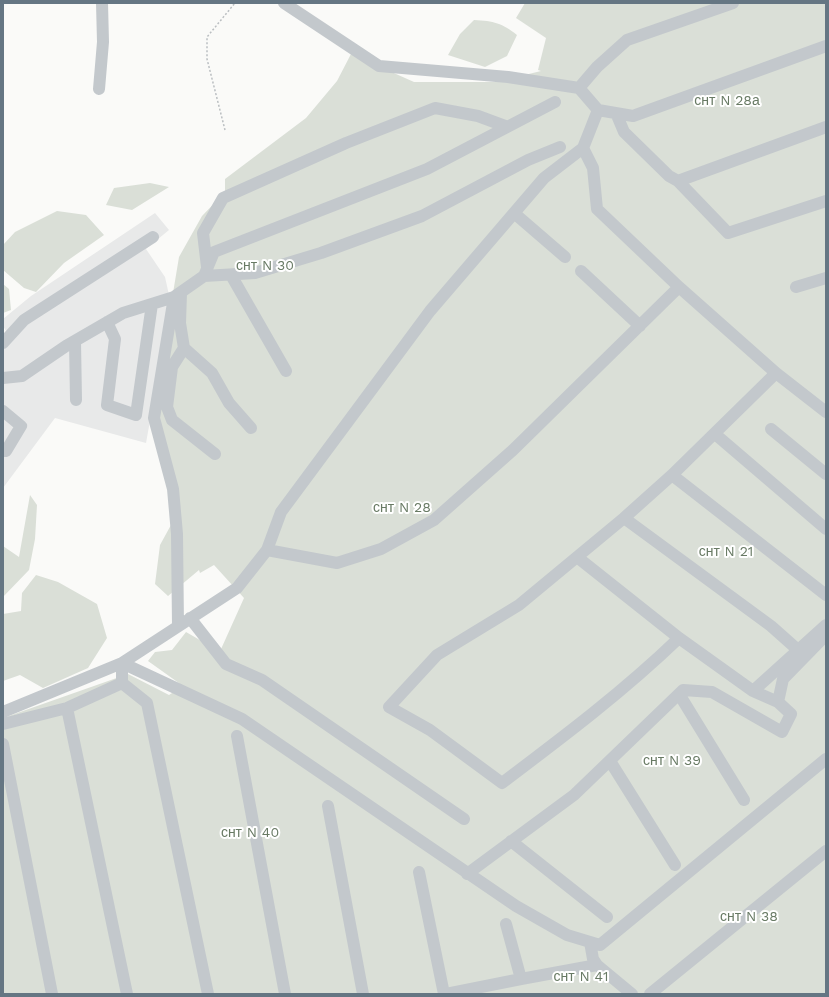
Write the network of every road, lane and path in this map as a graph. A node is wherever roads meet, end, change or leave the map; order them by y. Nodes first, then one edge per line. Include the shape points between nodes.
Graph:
1 (102, 3) edge
2 (235, 3) edge
3 (284, 3) edge
4 (733, 3) edge
5 (826, 46) edge
6 (579, 88) junction
7 (99, 90) dead end
8 (555, 102) dead end
9 (598, 110) junction
10 (616, 113) junction
11 (505, 126) junction
12 (826, 126) edge
13 (225, 130) dead end
14 (560, 147) dead end
15 (583, 148) junction
16 (678, 181) junction
17 (826, 201) edge
18 (514, 213) junction
19 (153, 237) dead end
20 (565, 256) dead end
21 (581, 271) dead end
22 (205, 272) junction
23 (231, 274) junction
24 (826, 278) edge
25 (679, 287) junction
26 (796, 287) dead end
27 (177, 295) junction
28 (152, 304) junction
29 (107, 322) junction
30 (640, 326) junction
31 (75, 340) junction
32 (3, 343) edge
33 (184, 348) junction
34 (286, 371) dead end
35 (776, 373) junction
36 (3, 378) edge
37 (76, 400) dead end
38 (3, 411) edge
39 (826, 412) edge
40 (251, 428) dead end
41 (771, 429) dead end
42 (715, 434) junction
43 (3, 449) edge
44 (215, 454) dead end
45 (826, 474) edge
46 (672, 475) junction
47 (624, 518) junction
48 (826, 529) edge
49 (268, 550) junction
50 (578, 557) junction
51 (826, 595) edge
52 (190, 618) junction
53 (826, 624) edge
54 (178, 626) junction
55 (826, 635) edge
56 (679, 638) junction
57 (798, 650) junction
58 (122, 662) junction
59 (122, 683) junction
60 (753, 691) junction
61 (679, 694) junction
62 (778, 702) junction
63 (68, 708) junction
64 (3, 712) edge
65 (3, 724) edge
66 (237, 736) dead end
67 (3, 744) edge
68 (826, 760) edge
69 (610, 761) junction
70 (744, 800) dead end
71 (328, 806) dead end
72 (464, 819) dead end
73 (511, 841) junction
74 (826, 851) edge
75 (675, 865) dead end
76 (419, 872) dead end
77 (467, 874) junction
78 (607, 917) dead end
79 (506, 924) dead end
80 (590, 942) junction
81 (597, 965) junction
82 (521, 979) junction
83 (52, 994) edge
84 (127, 994) edge
85 (208, 994) edge
86 (285, 994) edge
87 (363, 994) edge
88 (445, 994) edge
89 (632, 994) edge
90 (650, 994) edge

1 - 7 street via 103,42
2 - 13 path via 207,37 207,59
3 - 6 street via 380,66 508,77
4 - 6 street via 627,40 597,67
5 - 10 street via 633,116
6 - 9 street
8 - 11 street
9 - 10 street
9 - 15 street
10 - 16 street via 624,132 669,176
11 - 22 street via 427,169 214,252
11 - 22 street via 478,116 435,108 346,143 223,198 202,233
12 - 16 street
14 - 23 street via 528,160 422,216 321,253 255,273
15 - 18 street via 544,178
15 - 25 street via 593,168 597,209
16 - 17 street via 728,233
18 - 20 street
18 - 49 street via 430,311 281,512
19 - 32 street via 24,320
21 - 30 street
22 - 23 street
22 - 27 street
23 - 34 street
24 - 26 street
25 - 30 street
25 - 35 street
27 - 28 street
27 - 33 street
27 - 54 street via 154,418 173,489
28 - 29 street via 123,313
28 - 29 street via 136,415 107,405 115,338
29 - 31 street
30 - 49 street via 513,450 434,520 381,549 337,563
31 - 36 street via 22,376
31 - 37 street
33 - 40 street via 212,373 229,404
33 - 44 street via 172,367 167,407 172,420
35 - 39 street
35 - 42 street
38 - 43 street via 21,426 6,451
41 - 45 street
42 - 46 street
42 - 48 street
46 - 47 street
46 - 51 street
47 - 50 street
47 - 57 street via 771,626
49 - 52 street via 237,588
50 - 56 street
50 - 56 street via 519,605 437,655 389,707 430,730 502,783 576,727 649,667
52 - 54 street
52 - 72 street via 226,664 262,680
53 - 57 street
54 - 58 street
55 - 62 street via 782,679
56 - 60 street
57 - 60 street
58 - 59 street
58 - 64 street
58 - 77 street via 242,719
59 - 63 street
59 - 85 street via 147,703
60 - 62 street
61 - 62 street via 683,690 712,692 782,732 791,714
61 - 69 street
61 - 70 street
63 - 65 street
63 - 84 street
66 - 86 street
67 - 83 street
68 - 80 street via 600,945
69 - 73 street via 574,795
69 - 75 street
71 - 87 street
73 - 77 street
73 - 78 street
74 - 90 street
76 - 88 street
77 - 80 street via 567,935
79 - 82 street
80 - 81 street
81 - 82 street
81 - 89 street
82 - 88 street

